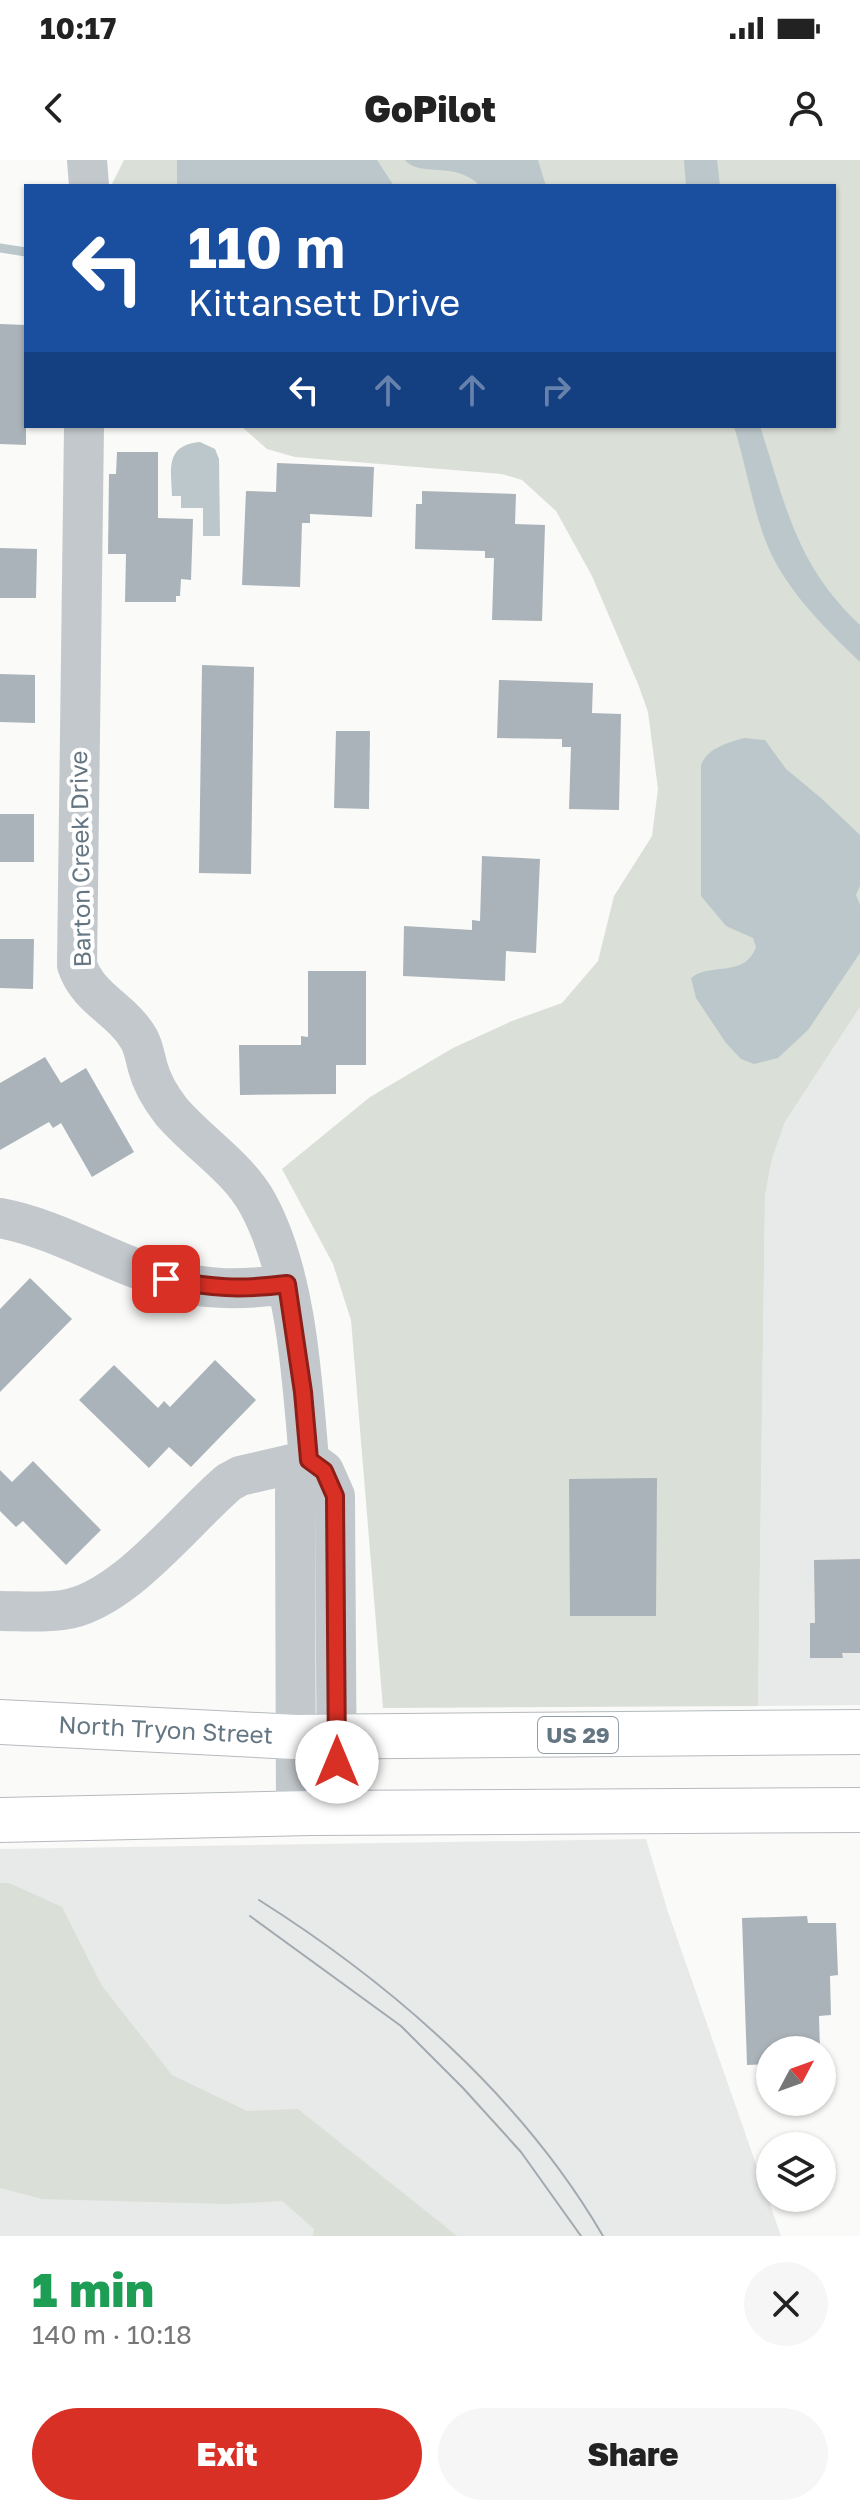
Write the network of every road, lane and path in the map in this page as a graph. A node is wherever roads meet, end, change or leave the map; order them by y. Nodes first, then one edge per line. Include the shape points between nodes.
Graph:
1 (87, 160) edge
2 (89, 184) edge
3 (84, 428) edge
4 (0, 1218) edge
5 (287, 1284) junction
6 (309, 1460) junction
7 (0, 1611) edge
8 (0, 1722) edge
9 (860, 1732) edge
10 (316, 1737) junction
11 (860, 1810) edge
12 (317, 1813) junction
13 (0, 1820) edge

1 - 2 street
3 - 5 street, Barton Creek Drive via 77,965 87,987 140,1041 154,1083 172,1111 257,1201
4 - 5 street via 53,1232 166,1279 247,1290
5 - 6 street, Barton Creek Drive
6 - 7 street via 229,1482 127,1579 91,1600 62,1610
6 - 10 street via 324,1471 335,1496
8 - 10 main road, North Tryon Street / US 29
9 - 10 main road, North Tryon Street / US 29
10 - 12 street
11 - 12 main road
12 - 13 main road

